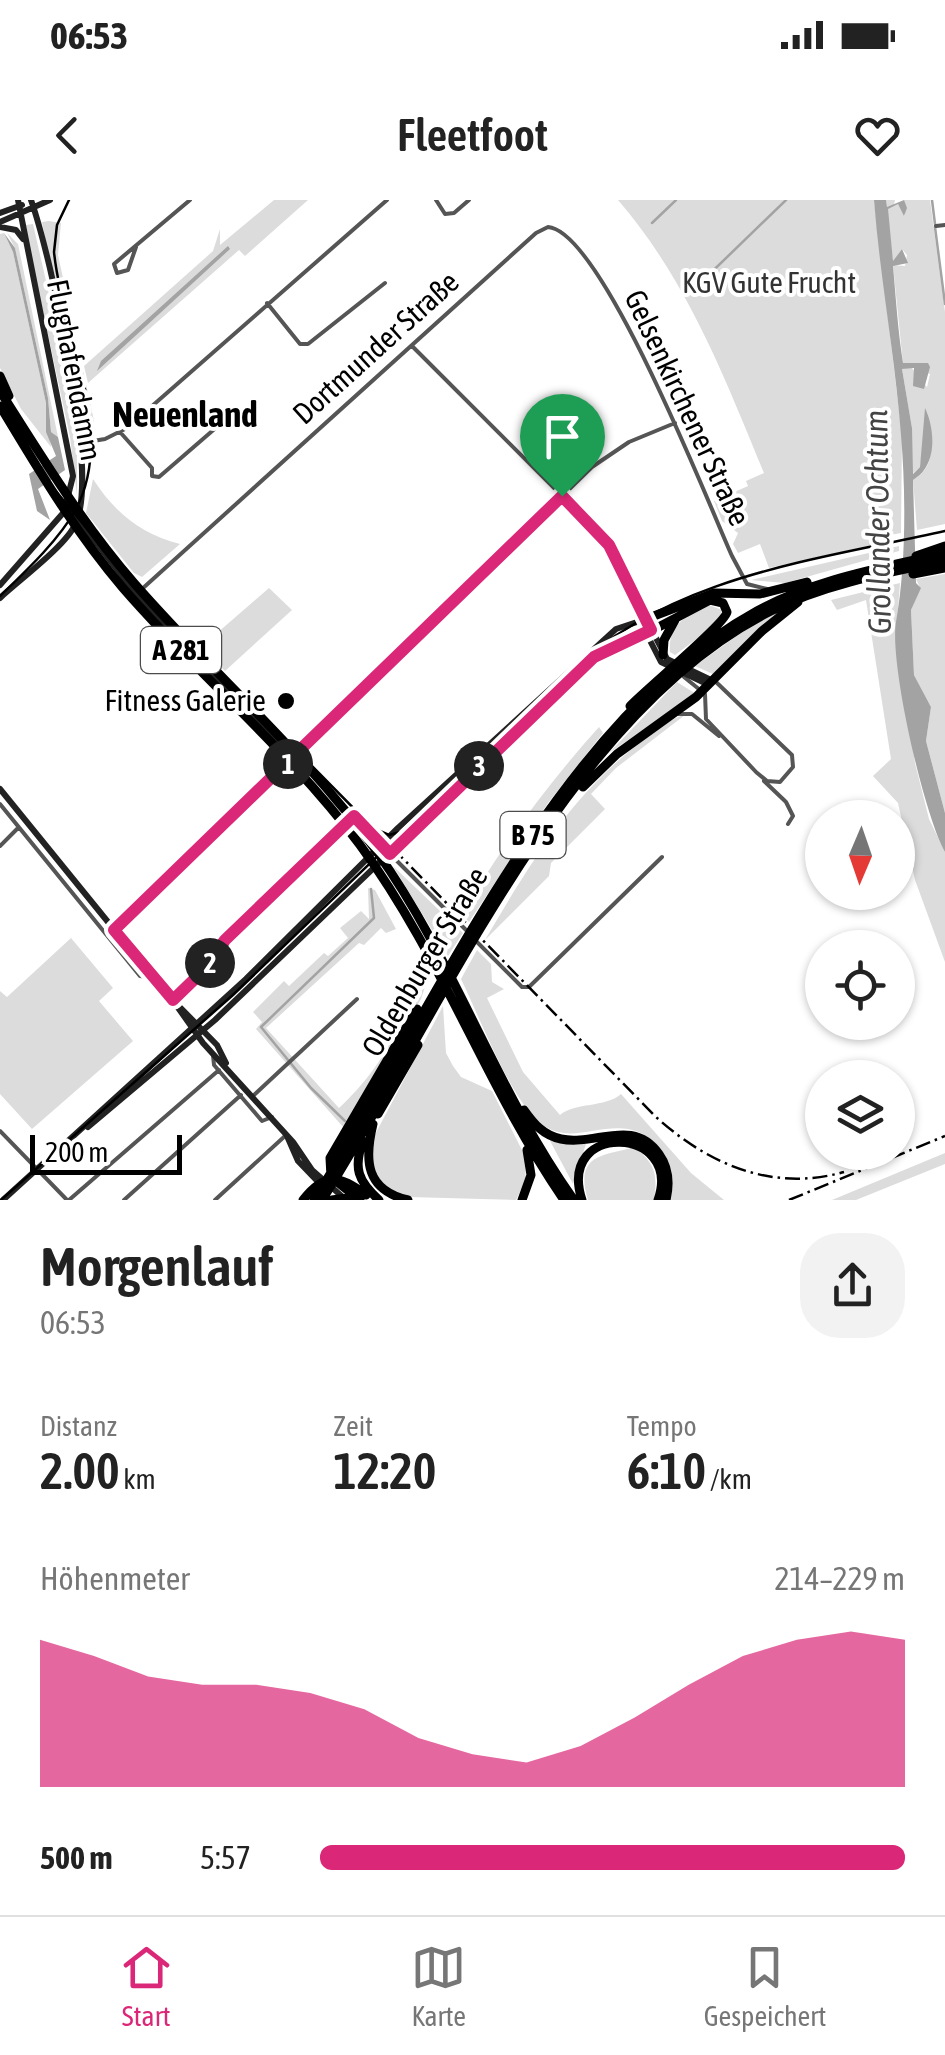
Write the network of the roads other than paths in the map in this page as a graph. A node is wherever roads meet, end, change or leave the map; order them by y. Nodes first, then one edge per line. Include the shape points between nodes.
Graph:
1 (31, 200) edge
2 (50, 200) edge
3 (190, 200) edge
4 (387, 200) edge
5 (436, 200) edge
6 (469, 200) edge
7 (18, 203) edge
8 (34, 210) junction
9 (0, 214) edge
10 (22, 216) junction
11 (0, 225) edge
12 (945, 225) edge
13 (936, 226) dead end
14 (561, 230) joint
15 (136, 248) junction
16 (28, 255) junction
17 (385, 283) dead end
18 (267, 304) junction
19 (412, 346) junction
20 (0, 376) edge
21 (0, 391) edge
22 (76, 402) junction
23 (60, 404) junction
24 (0, 406) edge
25 (243, 410) dead end
26 (675, 423) junction
27 (22, 426) junction
28 (120, 432) junction
29 (82, 444) junction
30 (562, 496) junction
31 (68, 506) junction
32 (77, 519) junction
33 (945, 557) edge
34 (900, 568) junction
35 (834, 579) junction
36 (0, 585) edge
37 (776, 592) junction
38 (136, 594) junction
39 (804, 596) junction
40 (0, 598) edge
41 (676, 618) junction
42 (643, 620) junction
43 (648, 632) junction
44 (663, 655) junction
45 (689, 658) junction
46 (724, 668) junction
47 (664, 680) junction
48 (707, 685) junction
49 (730, 691) junction
50 (656, 724) junction
51 (723, 738) junction
52 (294, 758) junction
53 (756, 772) junction
54 (780, 782) junction
55 (0, 789) edge
56 (572, 794) junction
57 (785, 802) junction
58 (0, 804) edge
59 (354, 816) junction
60 (788, 824) dead end
61 (18, 828) junction
62 (383, 845) junction
63 (0, 846) edge
64 (390, 854) junction
65 (662, 857) dead end
66 (387, 875) junction
67 (478, 927) junction
68 (114, 930) junction
69 (154, 978) junction
70 (356, 999) dead end
71 (173, 1000) junction
72 (433, 1000) junction
73 (194, 1026) junction
74 (204, 1030) junction
75 (197, 1036) junction
76 (212, 1053) junction
77 (226, 1063) junction
78 (219, 1070) junction
79 (508, 1088) junction
80 (242, 1095) junction
81 (254, 1095) junction
82 (272, 1117) junction
83 (514, 1119) junction
84 (365, 1126) junction
85 (0, 1131) edge
86 (286, 1134) junction
87 (37, 1168) junction
88 (324, 1180) junction
89 (338, 1199) edge
90 (369, 1199) edge
91 (3, 1200) edge
92 (68, 1200) edge
93 (124, 1200) edge
94 (215, 1200) edge
95 (304, 1200) edge
96 (314, 1200) edge
97 (322, 1200) edge
98 (408, 1200) edge
99 (522, 1200) edge
100 (564, 1200) edge
101 (578, 1200) edge
102 (658, 1200) edge
103 (666, 1200) edge

1 - 7 main road
1 - 8 main road, Flughafendamm
2 - 8 main road
3 - 15 street
4 - 18 street
5 - 6 street via 445,214
7 - 9 main road
7 - 10 main road, Flughafendamm
8 - 10 main road
8 - 22 main road, Flughafendamm
10 - 11 main road
10 - 16 main road, Flughafendamm
11 - 16 main road via 19,232
12 - 13 street
14 - 19 street, Dortmunder Straße via 536,233
14 - 26 street, Gelsenkirchener Straße via 622,317
15 - 15 street via 114,264 117,273 128,270
16 - 23 main road, Flughafendamm
17 - 18 street via 308,344 300,344
18 - 28 street
19 - 30 street
19 - 38 street, Dortmunder Straße
20 - 27 highway
21 - 27 highway, A 281
22 - 23 main road
22 - 29 main road, Flughafendamm
23 - 31 main road, Flughafendamm via 74,476
24 - 66 highway, A 281 via 104,565 310,783
25 - 28 street via 159,477
26 - 30 street via 620,447
26 - 37 street, Gelsenkirchener Straße via 747,584
27 - 66 highway, A 281 via 123,570 318,777
28 - 29 street
29 - 32 main road, Flughafendamm
30 - 42 street via 610,547
30 - 52 street
31 - 32 main road
31 - 36 main road, Flughafendamm
32 - 38 main road
32 - 40 main road
33 - 34 highway
34 - 35 highway
34 - 39 highway
35 - 37 highway
35 - 45 highway via 756,611
37 - 42 highway via 714,593
38 - 52 main road
39 - 45 highway
39 - 46 highway
41 - 43 highway
41 - 44 highway
41 - 45 highway via 710,600 723,603 727,612
42 - 43 main road
42 - 62 main road via 622,624 584,654
43 - 44 main road
43 - 48 main road via 661,662
43 - 64 main road via 594,657
44 - 48 main road
45 - 47 highway
46 - 48 highway
46 - 49 street
47 - 56 highway, Oldenburger Straße / B 75
47 - 67 highway, Oldenburger Straße / B 75 via 605,736
48 - 49 street
48 - 50 highway
48 - 51 street via 706,720
49 - 54 street via 792,755 793,767
50 - 51 street via 692,714
50 - 56 highway
51 - 53 street
52 - 59 main road
52 - 68 street
53 - 54 street
53 - 57 street
54 - 57 street
55 - 68 main road
56 - 67 highway, Oldenburger Straße / B 75
57 - 60 street via 793,811
58 - 61 street
59 - 62 main road
59 - 71 street via 225,940
61 - 63 street
61 - 69 street via 140,976
62 - 64 main road
62 - 73 main road
64 - 65 street via 526,988
64 - 74 main road
66 - 79 highway, A 281 via 443,959
66 - 83 highway, A 281
67 - 72 highway, Oldenburger Straße / B 75
68 - 69 main road
69 - 71 main road
70 - 81 street
71 - 73 main road
72 - 84 highway, Oldenburger Straße / B 75
72 - 88 highway via 403,1030
73 - 74 main road
73 - 75 main road
73 - 87 main road
74 - 75 main road
74 - 77 main road
75 - 76 main road
75 - 87 main road
76 - 77 main road
76 - 78 street
77 - 81 main road
78 - 80 street
78 - 92 street
79 - 101 highway, A 281
79 - 103 highway via 550,1135 574,1140 631,1134 650,1144 667,1169
80 - 82 street via 262,1120
80 - 93 street
81 - 82 main road
82 - 86 main road
83 - 99 highway via 531,1164
83 - 100 highway, A 281
84 - 90 highway via 356,1164
84 - 96 highway, Oldenburger Straße / B 75
84 - 97 highway, Oldenburger Straße / B 75
84 - 98 highway via 367,1157 382,1190
85 - 87 street
86 - 88 main road
86 - 94 street
87 - 91 main road
87 - 92 street
88 - 89 main road
88 - 90 highway via 342,1179
88 - 95 highway
89 - 90 highway
101 - 102 highway via 582,1162 600,1145 620,1142 639,1146 656,1164

